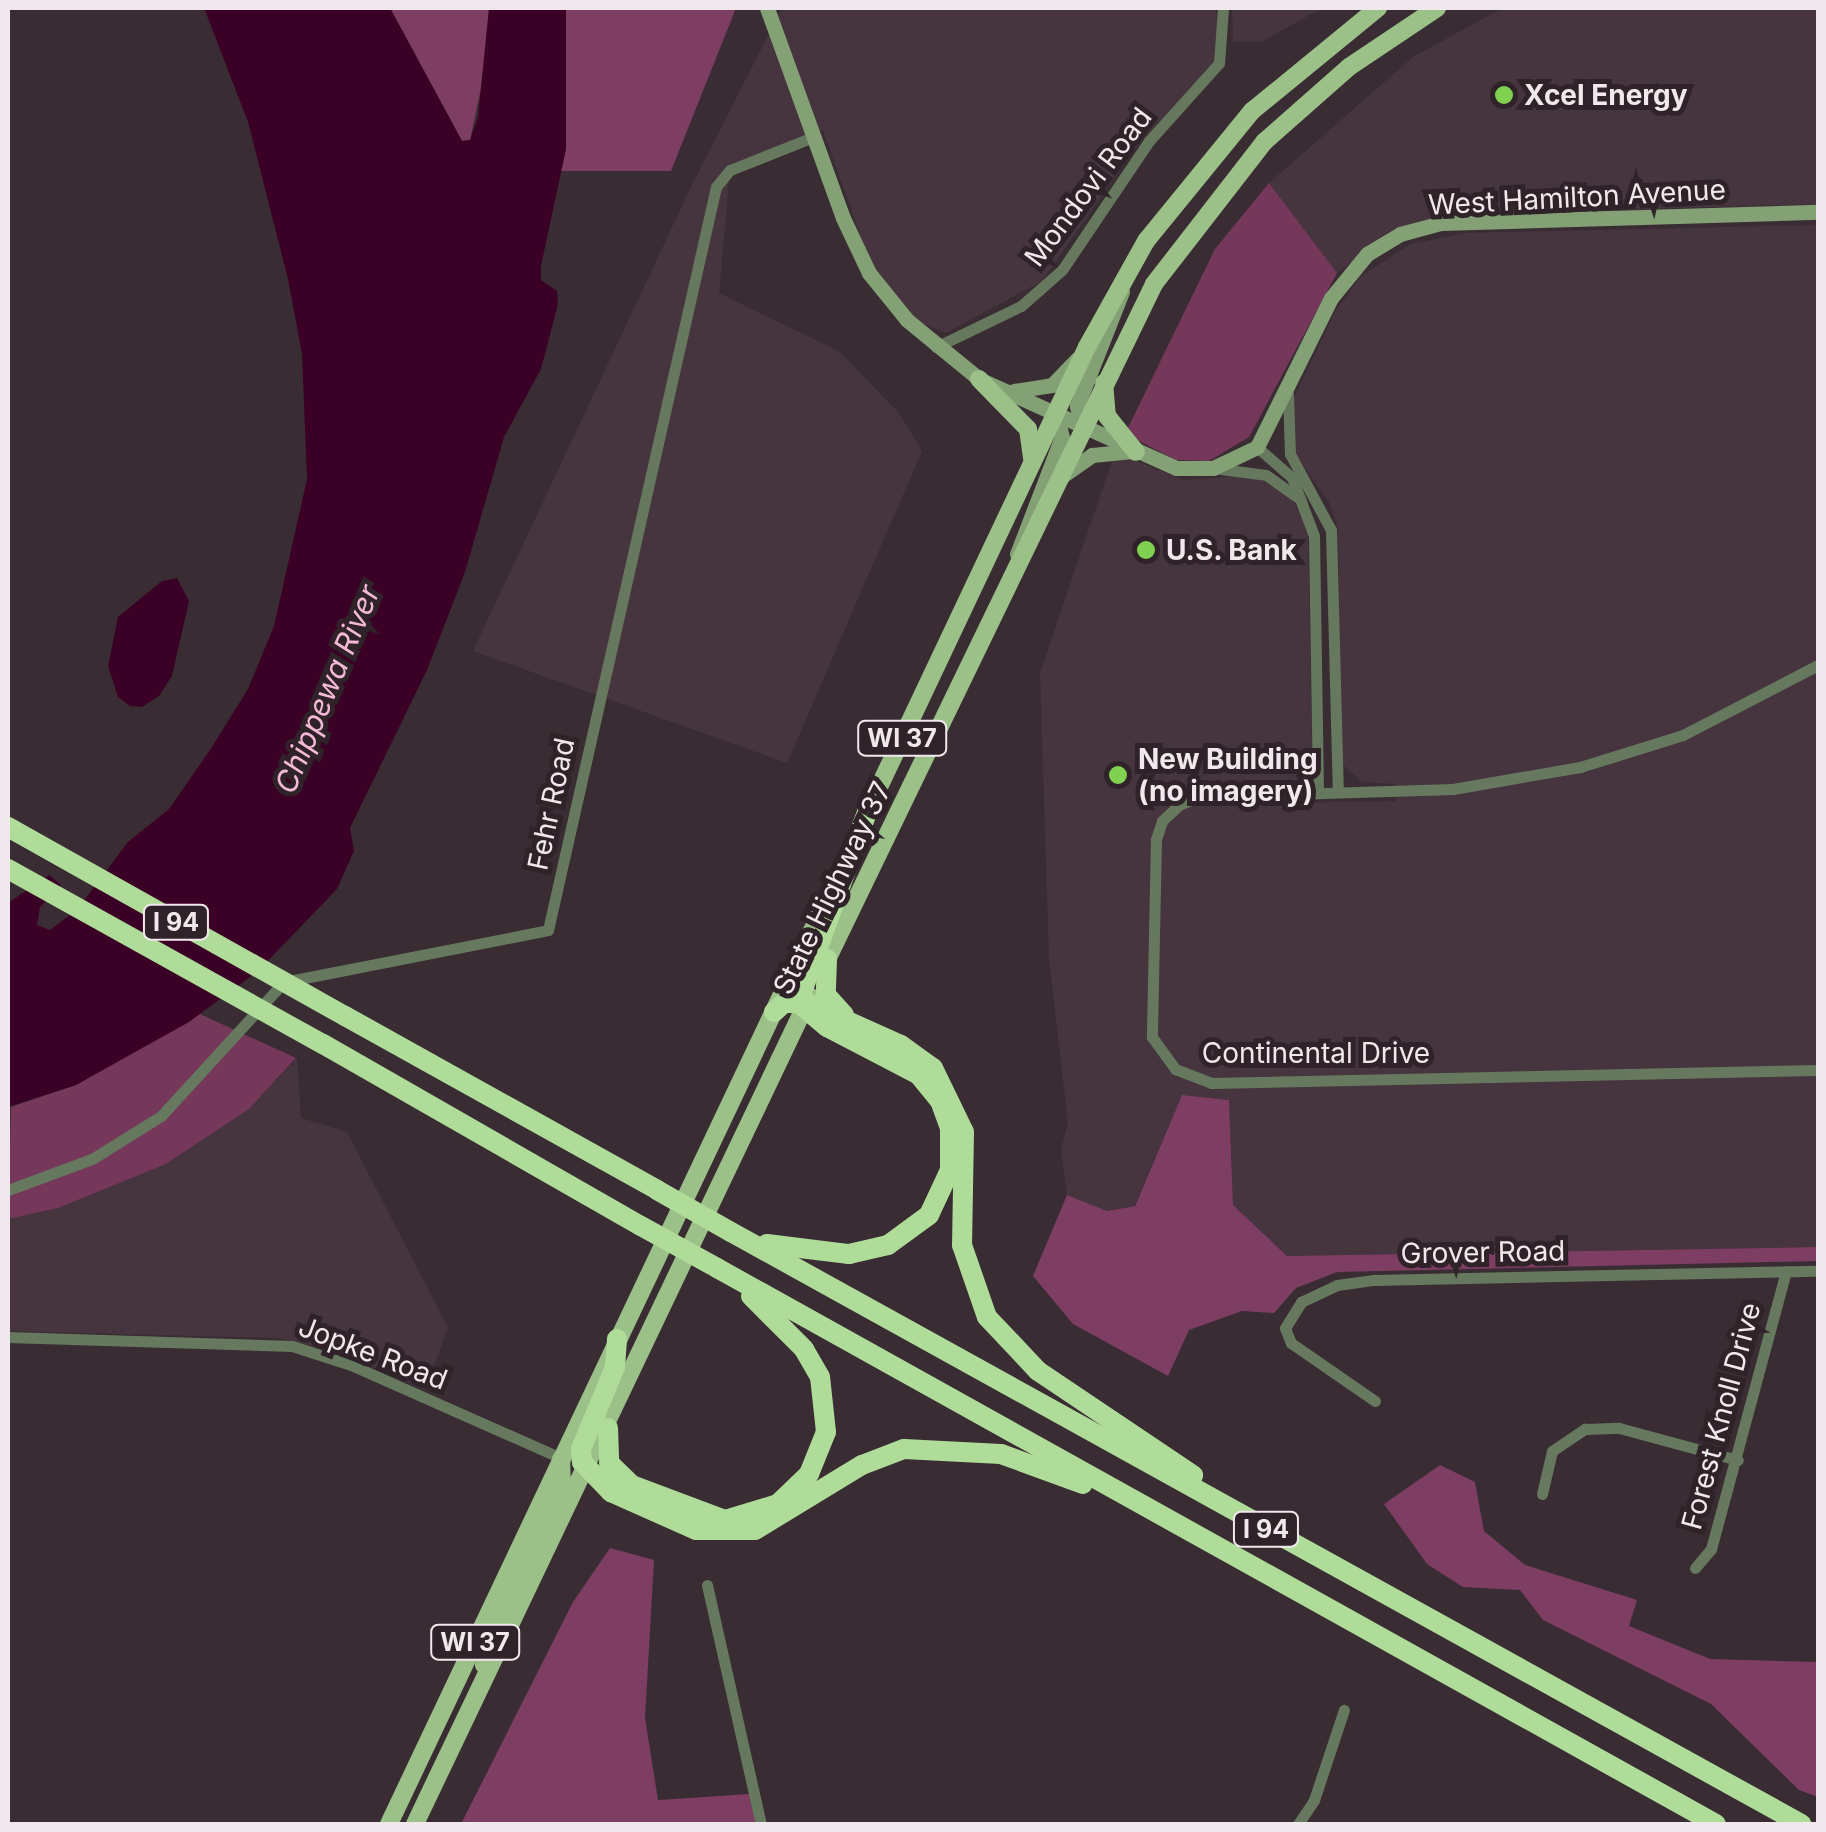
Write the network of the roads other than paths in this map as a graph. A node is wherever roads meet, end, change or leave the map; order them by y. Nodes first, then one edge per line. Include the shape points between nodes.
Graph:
1 (766, 8) edge
2 (1223, 8) edge
3 (1378, 8) edge
4 (1437, 8) edge
5 (811, 138) junction
6 (1818, 212) edge
7 (1125, 278) junction
8 (933, 348) junction
9 (1085, 352) junction
10 (1104, 377) junction
11 (979, 380) junction
12 (1289, 385) junction
13 (1002, 390) junction
14 (1056, 413) junction
15 (1082, 424) junction
16 (1257, 447) junction
17 (1136, 452) junction
18 (1032, 464) junction
19 (1212, 468) junction
20 (1058, 478) junction
21 (1293, 480) junction
22 (1313, 492) junction
23 (1305, 504) junction
24 (1009, 580) junction
25 (1818, 664) edge
26 (1338, 792) junction
27 (1318, 793) junction
28 (868, 810) junction
29 (8, 827) edge
30 (8, 869) edge
31 (827, 959) junction
32 (802, 1005) junction
33 (774, 1012) junction
34 (876, 1033) junction
35 (1818, 1070) edge
36 (8, 1190) edge
37 (736, 1235) junction
38 (720, 1269) junction
39 (1818, 1270) edge
40 (1786, 1271) junction
41 (8, 1337) edge
42 (617, 1339) junction
43 (1375, 1401) dead end
44 (608, 1428) junction
45 (561, 1458) junction
46 (1738, 1460) junction
47 (587, 1471) junction
48 (1542, 1494) dead end
49 (657, 1498) junction
50 (1266, 1529) junction
51 (1695, 1568) dead end
52 (1268, 1575) junction
53 (707, 1585) dead end
54 (1344, 1710) dead end
55 (471, 1716) junction
56 (388, 1824) edge
57 (416, 1824) edge
58 (760, 1824) edge
59 (1298, 1824) edge
60 (1716, 1824) edge
61 (1801, 1824) edge

1 - 5 street
2 - 8 street, Mondovi Road via 1220,63 1150,141 1062,270 1021,306
3 - 7 main road, State Highway 37 / WI 37 via 1312,57 1232,132
4 - 10 main road, State Highway 37 / WI 37 via 1348,67 1254,153 1162,272
5 - 8 street via 870,274
5 - 36 street, Fehr Road via 730,170 716,187 548,930 284,982 160,1116 92,1160
6 - 12 street, West Hamilton Avenue via 1442,222 1400,234 1366,254 1332,298
7 - 9 main road, State Highway 37 / WI 37
7 - 15 street via 1078,406
8 - 11 street
9 - 13 street via 1048,387
9 - 14 main road, State Highway 37 / WI 37
10 - 15 main road, State Highway 37 / WI 37
10 - 17 main road via 1106,416
11 - 13 street
11 - 18 main road via 1028,429
12 - 16 street, West Hamilton Avenue
12 - 22 street via 1287,443
13 - 14 street
14 - 15 street
14 - 18 main road, State Highway 37 / WI 37
14 - 24 street via 1062,437
15 - 17 street
15 - 20 main road, State Highway 37 / WI 37
16 - 19 street
16 - 21 street
17 - 19 street via 1176,468
17 - 20 street via 1092,456
18 - 28 main road, State Highway 37 / WI 37
19 - 23 street via 1266,476
20 - 24 main road, State Highway 37 / WI 37
21 - 22 street
21 - 23 street
22 - 26 street via 1332,542
23 - 27 street via 1314,536
24 - 31 main road, State Highway 37 / WI 37
25 - 26 street via 1682,735 1580,767 1453,789
26 - 27 street
27 - 35 street, Continental Drive via 1198,798 1162,821 1156,839 1152,1037 1191,1079
28 - 32 highway
28 - 33 main road, State Highway 37 / WI 37
29 - 37 highway, I 94, bridge
30 - 38 highway, I 94, bridge
31 - 32 main road, State Highway 37 / WI 37
31 - 34 highway via 831,1004
32 - 33 highway
32 - 34 highway
32 - 37 highway via 919,1076 940,1101 950,1128 950,1170 928,1215 888,1245 827,1254
32 - 44 main road, State Highway 37 / WI 37
33 - 42 main road, State Highway 37 / WI 37
34 - 50 highway via 928,1062 959,1111 966,1150 963,1256 996,1330 1050,1380
37 - 50 highway, I 94
38 - 49 highway via 789,1331 814,1365 826,1404 824,1444 799,1486 762,1512 711,1519
38 - 52 highway, I 94
39 - 40 street, Grover Road
40 - 43 street, Grover Road via 1374,1280 1301,1302 1285,1328 1291,1343
40 - 46 street, Forest Knoll Drive
41 - 45 street, Jopke Road via 292,1346 352,1365
42 - 45 main road, State Highway 37 / WI 37
42 - 47 highway via 609,1386 580,1451
44 - 47 main road, State Highway 37 / WI 37
44 - 49 highway via 611,1466
45 - 47 street, Jopke Road
45 - 55 main road via 562,1487 504,1611
45 - 56 main road, State Highway 37 / WI 37
46 - 48 street via 1620,1428 1585,1430 1552,1451
46 - 51 street, Forest Knoll Drive via 1711,1549
47 - 49 highway
47 - 52 highway via 611,1492 671,1520 732,1535 764,1526 890,1454 924,1447 980,1450 1050,1468 1249,1572
47 - 55 main road, State Highway 37 / WI 37
50 - 61 highway, I 94
52 - 60 highway, I 94
53 - 58 street
54 - 59 street via 1314,1800
55 - 57 main road, State Highway 37 / WI 37

